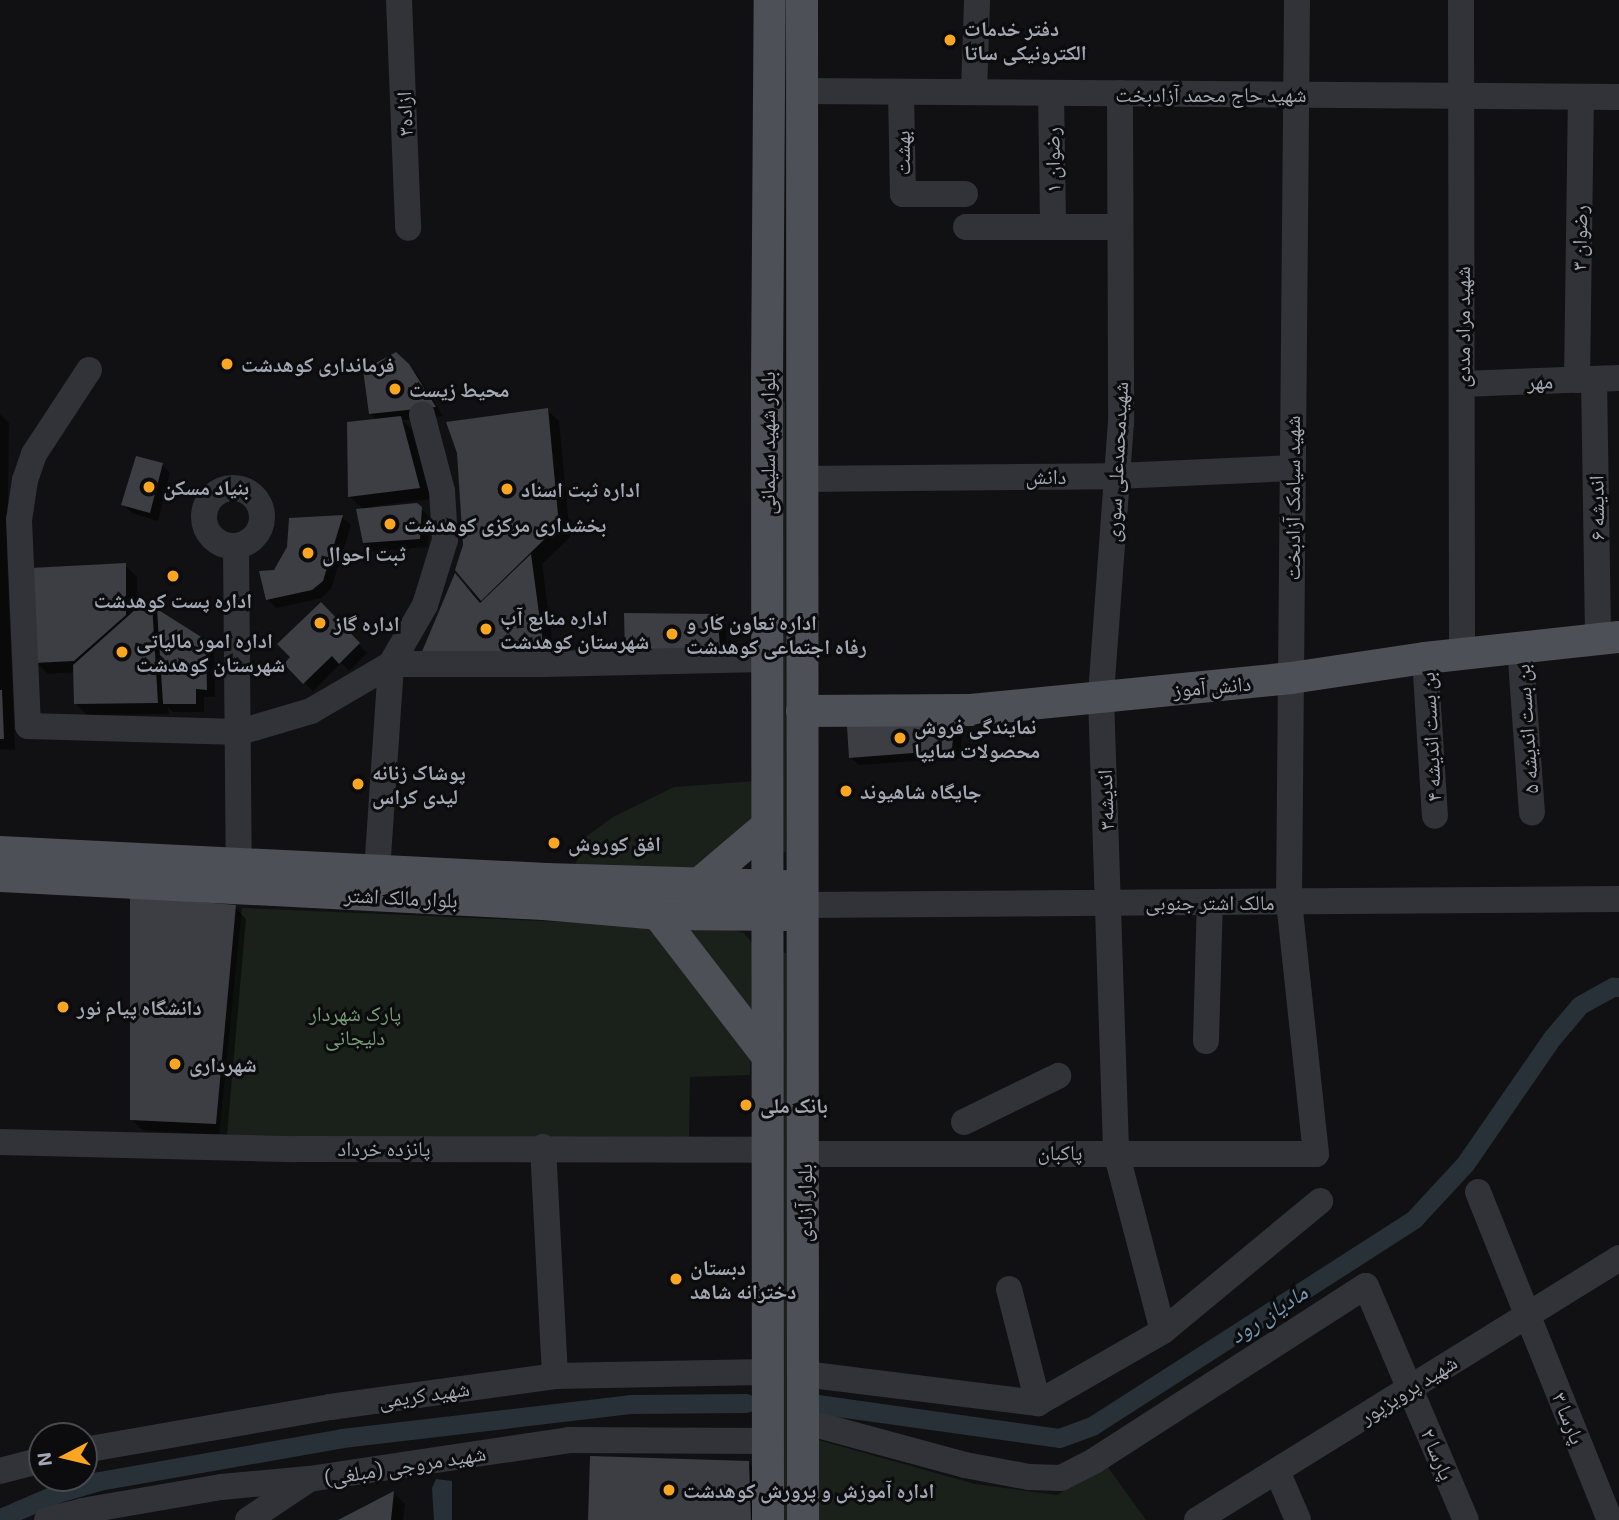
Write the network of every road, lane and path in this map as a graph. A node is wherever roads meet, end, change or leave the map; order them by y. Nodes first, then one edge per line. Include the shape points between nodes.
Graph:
1 (400, 0) edge
2 (770, 0) edge
3 (802, 0) edge
4 (977, 0) edge
5 (1297, 0) edge
6 (1461, 0) edge
7 (802, 91) junction
8 (901, 92) junction
9 (974, 92) junction
10 (1051, 93) junction
11 (1120, 93) junction
12 (1296, 95) junction
13 (1461, 96) junction
14 (1581, 97) junction
15 (1619, 97) edge
16 (965, 194) dead end
17 (1053, 227) junction
18 (408, 228) dead end
19 (966, 228) dead end
20 (1119, 228) junction
21 (89, 370) dead end
22 (1597, 379) edge
23 (766, 383) junction
24 (803, 383) junction
25 (1462, 384) junction
26 (422, 415) dead end
27 (1292, 468) junction
28 (1117, 476) junction
29 (800, 479) junction
30 (236, 547) dead end
31 (1608, 637) edge
32 (1520, 646) junction
33 (1462, 654) junction
34 (1425, 658) junction
35 (767, 659) junction
36 (391, 663) junction
37 (1291, 678) junction
38 (1101, 697) junction
39 (802, 711) junction
40 (240, 732) junction
41 (1532, 813) dead end
42 (1435, 816) dead end
43 (767, 826) junction
44 (0, 852) edge
45 (239, 865) junction
46 (377, 871) junction
47 (0, 876) edge
48 (700, 883) junction
49 (545, 891) junction
50 (1619, 898) edge
51 (769, 900) junction
52 (1289, 901) junction
53 (802, 902) junction
54 (1210, 902) junction
55 (1108, 903) junction
56 (658, 914) junction
57 (1206, 1041) dead end
58 (766, 1054) junction
59 (1058, 1076) dead end
60 (964, 1122) dead end
61 (0, 1142) edge
62 (543, 1147) junction
63 (768, 1150) junction
64 (1116, 1152) junction
65 (803, 1154) junction
66 (1316, 1154) joint
67 (1478, 1192) dead end
68 (1320, 1201) dead end
69 (1619, 1258) edge
70 (1010, 1289) dead end
71 (1527, 1315) junction
72 (1163, 1331) junction
73 (767, 1372) junction
74 (804, 1374) junction
75 (555, 1376) junction
76 (1410, 1388) junction
77 (1038, 1403) junction
78 (803, 1421) junction
79 (767, 1441) junction
80 (98, 1448) edge
81 (28, 1464) edge
82 (0, 1471) edge
83 (1277, 1471) junction
84 (309, 1479) junction
85 (47, 1520) edge
86 (248, 1520) edge
87 (768, 1520) edge
88 (803, 1520) edge
89 (1197, 1520) edge
90 (1298, 1520) edge
91 (1466, 1520) edge
92 (1610, 1520) edge

1 - 18 street, ازاده۳
2 - 23 main road, بلوار شهید سلیمانی
3 - 7 main road, بلوار شهید سلیمانی
4 - 9 street
5 - 12 street, شهید سیامک آزادبخت
6 - 13 street, شهید مراد مددی
7 - 8 street, شهید حاج محمد آزادبخت
7 - 24 main road, بلوار شهید سلیمانی
8 - 9 street, شهید حاج محمد آزادبخت
8 - 16 street, بهشت via 903,194
9 - 10 street, شهید حاج محمد آزادبخت
10 - 11 street, شهید حاج محمد آزادبخت
10 - 17 street, رضوان ۱
11 - 12 street, شهید حاج محمد آزادبخت
11 - 20 street, شهیدمحمدعلی سوری
12 - 13 street, شهید حاج محمد آزادبخت
12 - 27 street, شهید سیامک آزادبخت
13 - 14 street, شهید حاج محمد آزادبخت
13 - 25 street, شهید مراد مددی
14 - 15 street, شهید حاج محمد آزادبخت
14 - 22 street, رضوان ۳
17 - 19 street
17 - 20 street
20 - 28 street, شهیدمحمدعلی سوری via 1121,422
21 - 40 street via 34,454 25,480 19,520 28,726
22 - 25 street, مهر
22 - 31 street, اندیشه ۶
23 - 24 main road
23 - 35 main road, بلوار شهید سلیمانی
24 - 29 main road, بلوار شهید سلیمانی
25 - 33 street, شهید مراد مددی
26 - 36 street via 442,491 445,540 425,605
27 - 28 street, دانش
27 - 37 street, شهید سیامک آزادبخت
28 - 29 street, دانش
28 - 38 street, شهیدمحمدعلی سوری
29 - 39 main road, بلوار شهید سلیمانی
30 - 40 street
31 - 32 main road, دانش آموز
32 - 33 main road, دانش آموز
32 - 41 street, بن بست اندیشه ۵
33 - 34 main road, دانش آموز
34 - 37 main road, دانش آموز
34 - 42 street, بن بست اندیشه ۴
35 - 36 street
35 - 43 main road, بلوار شهید سلیمانی
36 - 40 street via 310,711
36 - 46 street
37 - 38 main road, دانش آموز
37 - 52 street, شهید سیامک آزادبخت
38 - 39 main road, دانش آموز via 971,710
38 - 55 street, اندیشه۳
39 - 53 main road, بلوار شهید سلیمانی
40 - 45 street
43 - 48 main road
43 - 51 main road, بلوار شهید سلیمانی
44 - 45 main road, بلوار مالک اشتر
45 - 46 main road, بلوار مالک اشتر
46 - 49 main road, بلوار مالک اشتر
47 - 49 main road, بلوار مالک اشتر
48 - 49 main road, بلوار مالک اشتر
48 - 51 main road, بلوار مالک اشتر
49 - 56 main road, بلوار مالک اشتر
50 - 52 street, مالک اشتر جنوبی
51 - 53 main road, بلوار مالک اشتر
51 - 56 main road, بلوار مالک اشتر
51 - 58 main road, بلوار آزادی
52 - 54 street, مالک اشتر جنوبی
52 - 66 street, شهید سیامک آزادبخت
53 - 55 street, مالک اشتر جنوبی
53 - 65 main road, بلوار آزادی
54 - 55 street, مالک اشتر جنوبی
54 - 57 street
55 - 64 street, اندیشه۳
56 - 58 main road
58 - 63 main road, بلوار آزادی
59 - 60 street
61 - 62 street, پانزده خرداد via 296,1149
62 - 63 street, پانزده خرداد
62 - 75 street
63 - 73 main road, بلوار آزادی
64 - 65 street, پاکبان
64 - 66 street, پاکبان
64 - 72 street, اندیشه۳
65 - 74 main road, بلوار آزادی
67 - 71 street, پارسا ۳
68 - 72 street
69 - 71 street, شهید پرویزپور
70 - 77 street
71 - 76 street, شهید پرویزپور
71 - 92 street, پارسا ۳
72 - 77 street
73 - 75 street, شهید کریمی
73 - 79 main road, بلوار آزادی
74 - 77 street
74 - 78 main road, بلوار آزادی
75 - 80 street, شهید کریمی via 330,1407
76 - 78 street, پارسا ۲ via 1366,1286 1061,1478 965,1465
76 - 83 street, شهید پرویزپور
76 - 91 street, پارسا ۲
78 - 88 main road, بلوار آزادی
79 - 84 street, شهید مروجی (مبلغی) via 569,1440
79 - 87 main road, بلوار آزادی
81 - 82 street
83 - 89 street, شهید پرویزپور
83 - 90 street
84 - 85 street, شهید مروجی (مبلغی) via 221,1487
84 - 86 street

